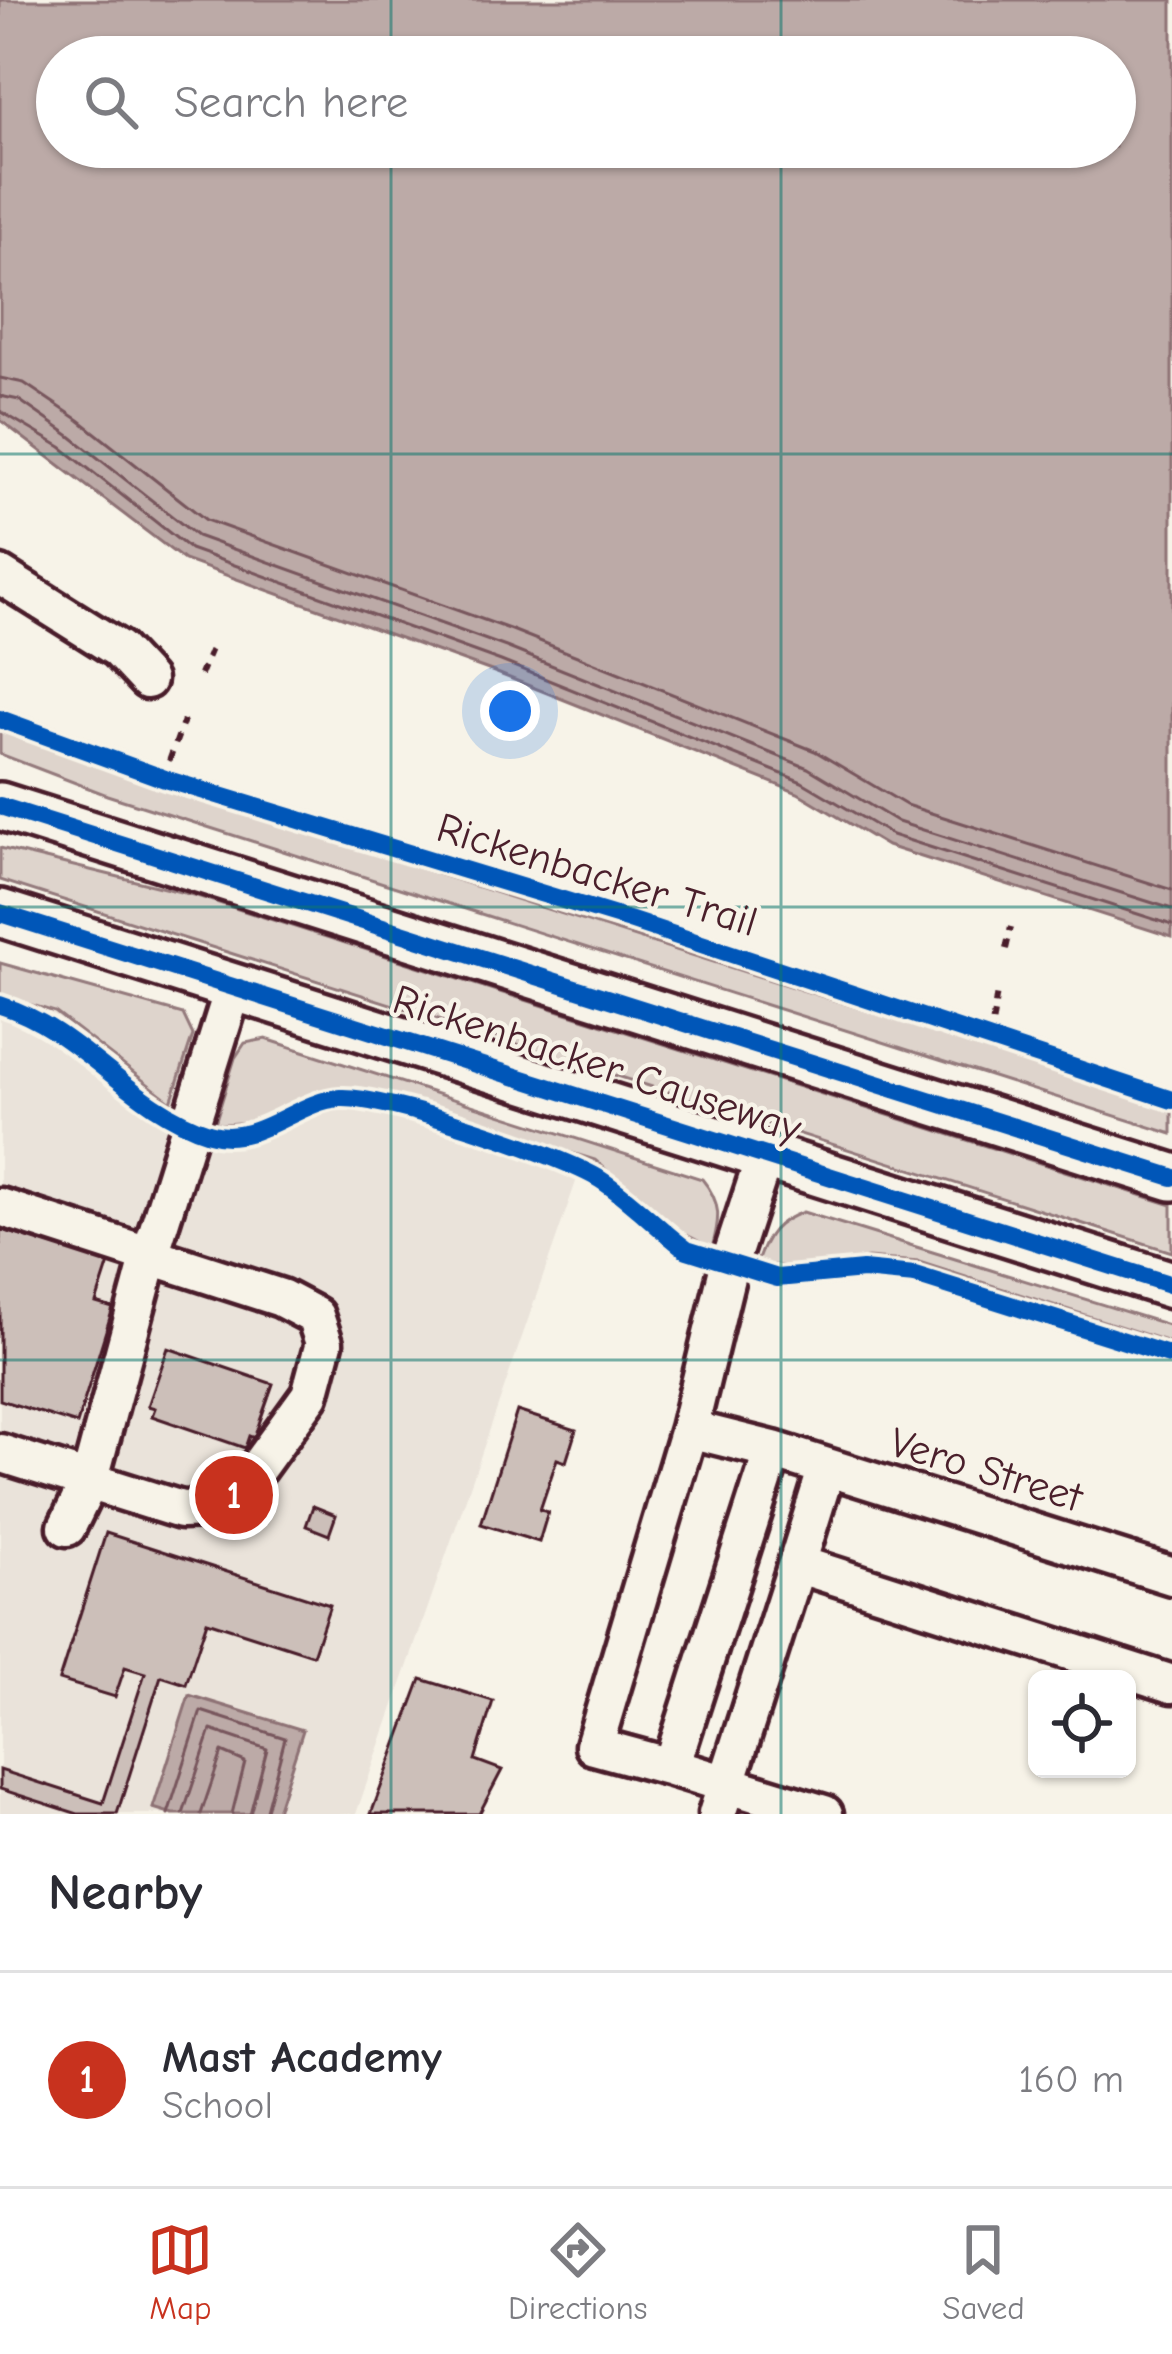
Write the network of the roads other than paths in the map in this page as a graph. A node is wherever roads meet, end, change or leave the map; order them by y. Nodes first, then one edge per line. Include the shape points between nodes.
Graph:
1 (0, 575) edge
2 (147, 680) dead end
3 (0, 806) edge
4 (0, 913) edge
5 (234, 986) junction
6 (764, 1156) junction
7 (1172, 1177) edge
8 (0, 1207) edge
9 (150, 1255) junction
10 (1172, 1286) edge
11 (688, 1429) junction
12 (773, 1450) junction
13 (0, 1453) edge
14 (827, 1467) junction
15 (88, 1481) junction
16 (67, 1527) dead end
17 (797, 1564) junction
18 (1172, 1576) edge
19 (1172, 1684) edge
20 (670, 1768) junction
21 (722, 1799) edge
22 (824, 1814) edge

1 - 2 lane via 118,649
3 - 7 main road, Rickenbacker Causeway
4 - 5 main road, Rickenbacker Causeway
5 - 6 main road, Rickenbacker Causeway
5 - 9 lane
6 - 10 main road, Rickenbacker Causeway
6 - 11 lane
8 - 9 lane
9 - 15 lane
9 - 15 lane via 315,1316 321,1370 234,1500 181,1510
11 - 12 lane, Vero Street
11 - 20 lane via 594,1746
12 - 14 lane, Vero Street
12 - 20 lane
13 - 15 lane
14 - 17 lane
14 - 18 lane, Vero Street
15 - 16 lane
17 - 19 lane
17 - 21 lane
20 - 21 lane
21 - 22 lane

